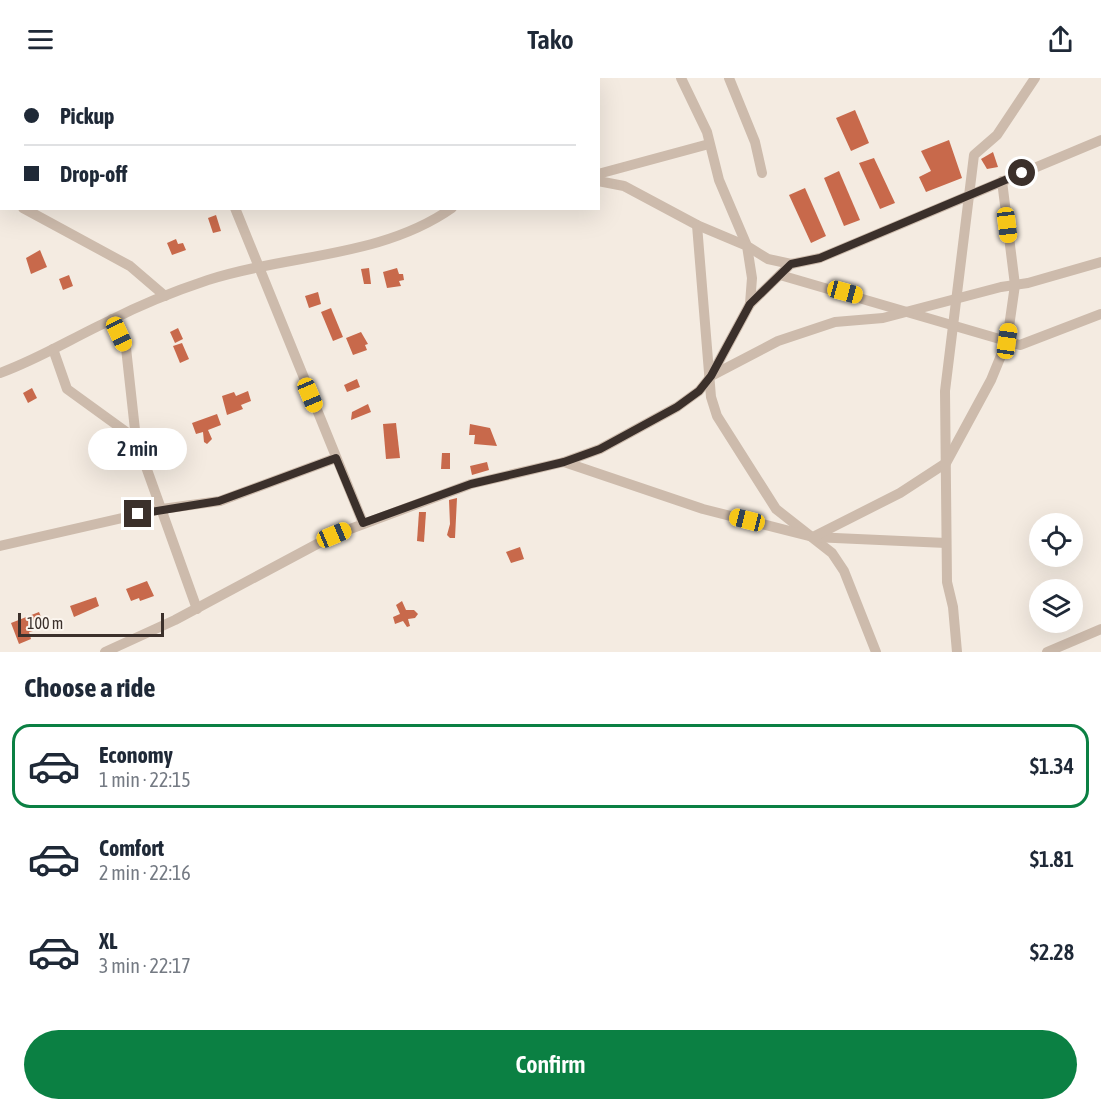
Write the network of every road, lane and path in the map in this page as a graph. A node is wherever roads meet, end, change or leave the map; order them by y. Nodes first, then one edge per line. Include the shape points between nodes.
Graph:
1 (681, 78) edge
2 (729, 78) edge
3 (1035, 78) edge
4 (1101, 140) edge
5 (709, 144) junction
6 (600, 173) edge
7 (762, 173) dead end
8 (600, 181) edge
9 (1002, 181) junction
10 (969, 195) junction
11 (27, 210) edge
12 (236, 210) edge
13 (449, 210) edge
14 (697, 225) junction
15 (747, 246) junction
16 (1101, 262) edge
17 (791, 264) junction
18 (258, 269) junction
19 (780, 275) junction
20 (1015, 285) junction
21 (165, 296) junction
22 (955, 301) junction
23 (750, 304) junction
24 (908, 312) junction
25 (1101, 314) edge
26 (112, 319) junction
27 (952, 326) junction
28 (1007, 341) junction
29 (53, 349) junction
30 (0, 373) edge
31 (711, 376) junction
32 (135, 439) junction
33 (336, 458) junction
34 (564, 462) junction
35 (946, 463) junction
36 (162, 509) junction
37 (363, 523) junction
38 (813, 537) junction
39 (946, 543) junction
40 (0, 546) edge
41 (196, 609) junction
42 (1101, 629) edge
43 (105, 652) edge
44 (876, 652) edge
45 (957, 652) edge
46 (1047, 652) edge

1 - 5 street
2 - 7 street via 755,142
3 - 10 street via 997,135 974,155
4 - 9 street
5 - 6 street
5 - 15 street via 719,180
8 - 14 street via 624,186
9 - 10 street
9 - 20 street
10 - 17 street via 820,258
10 - 22 street
11 - 21 street via 130,266
12 - 18 street
13 - 18 street via 436,219 366,245
14 - 15 street
14 - 31 street
15 - 17 street via 768,259
15 - 23 street via 752,278
16 - 20 street
17 - 19 street
18 - 21 street via 211,279
18 - 33 street
19 - 23 street
19 - 24 street
20 - 22 street
20 - 28 street
21 - 26 street
22 - 24 street
22 - 27 street
23 - 31 street
24 - 27 street
24 - 31 street via 835,322 778,341
25 - 28 street via 1020,345
26 - 29 street
26 - 32 street via 126,348
27 - 28 street
27 - 35 street via 945,392
28 - 35 street via 992,380
29 - 30 street
29 - 32 street via 67,389
31 - 34 street via 677,407 600,449
31 - 38 street via 711,397 717,416 776,509
32 - 36 street
33 - 36 street via 219,501
33 - 37 street
34 - 37 street via 471,484
34 - 38 street via 703,509
35 - 38 street via 900,493
35 - 39 street
36 - 40 street
36 - 41 street
37 - 41 street
38 - 39 street
38 - 44 street via 844,571
39 - 45 street
41 - 43 street
42 - 46 street

